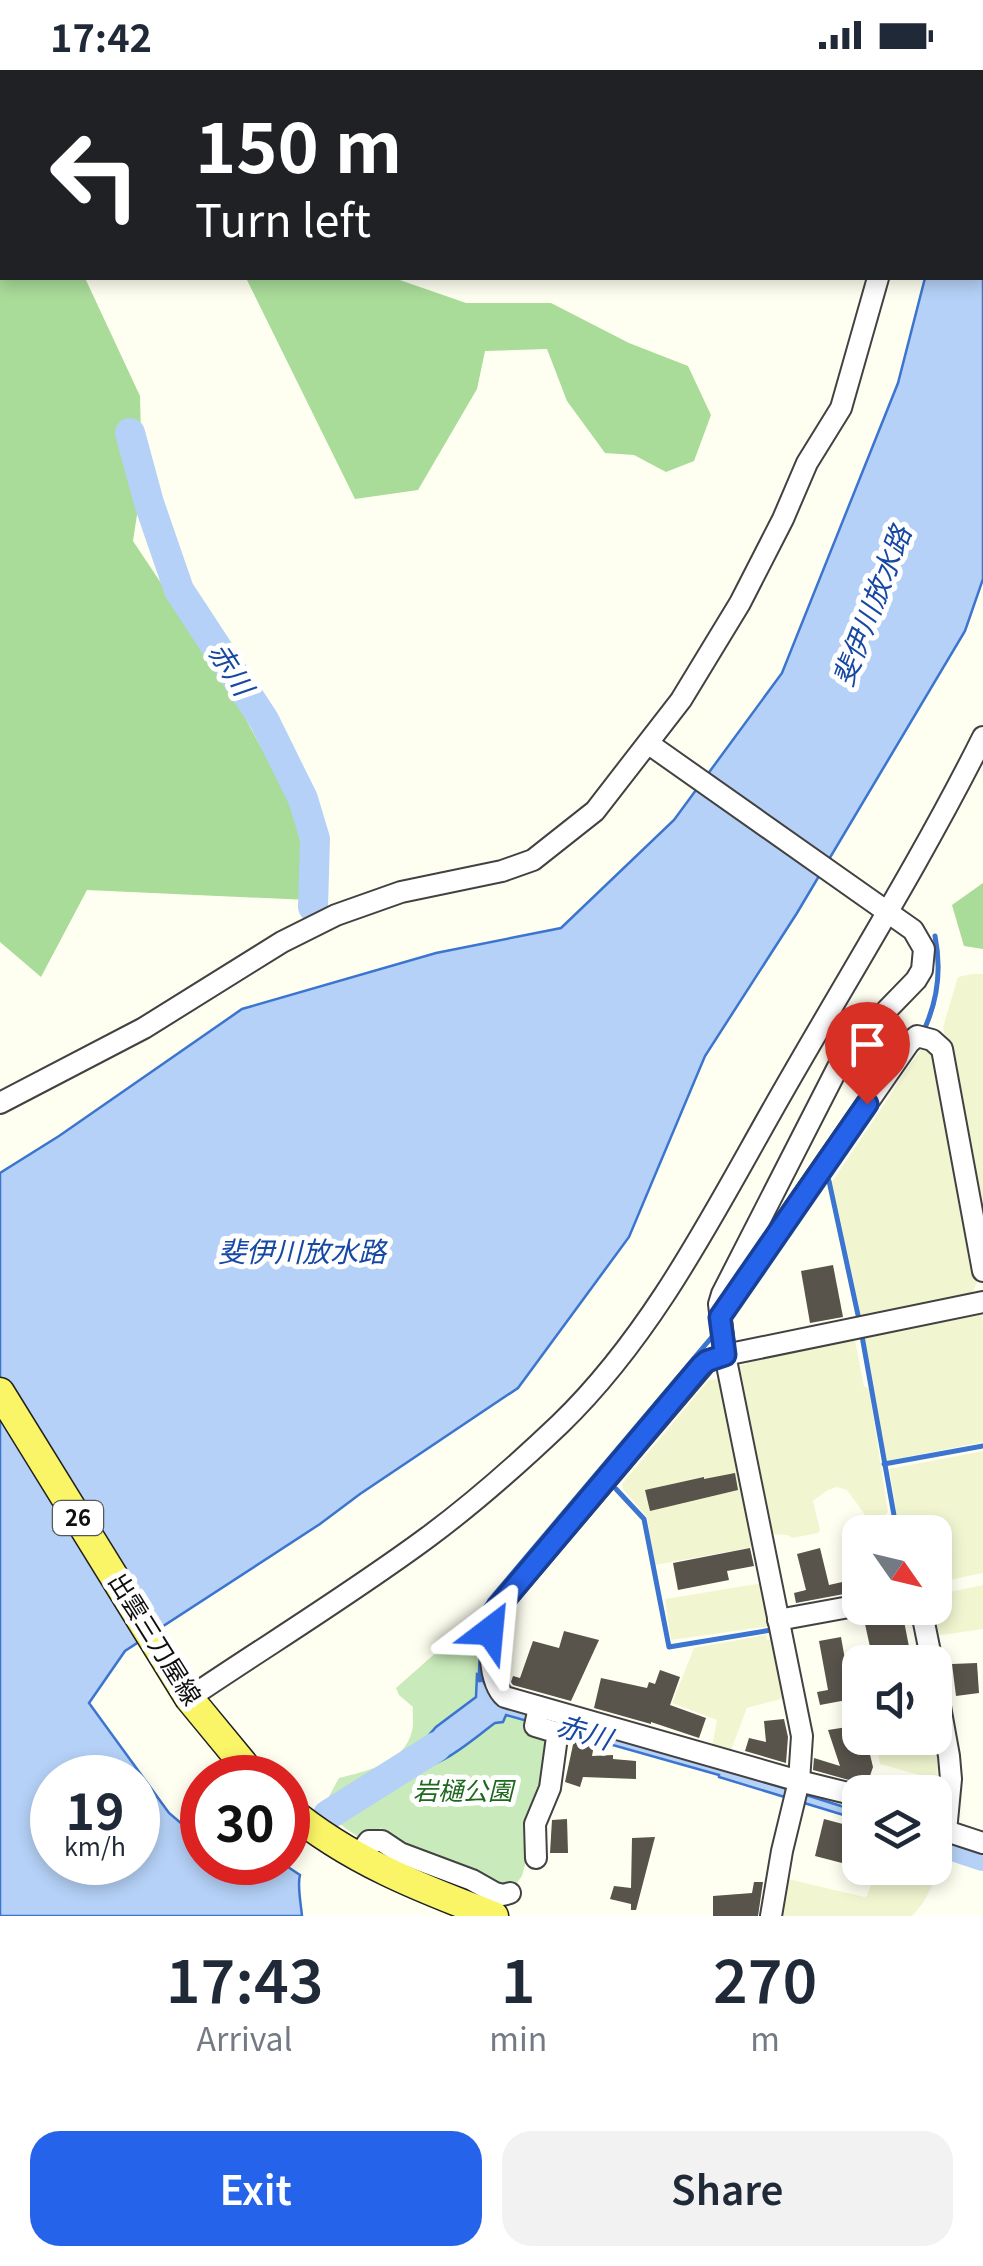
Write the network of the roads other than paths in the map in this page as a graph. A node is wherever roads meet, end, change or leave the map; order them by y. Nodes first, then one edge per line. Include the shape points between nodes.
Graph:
1 (877, 280) edge
2 (983, 737) edge
3 (649, 744) junction
4 (889, 914) junction
5 (0, 1103) edge
6 (983, 1271) edge
7 (983, 1302) edge
8 (720, 1323) junction
9 (725, 1355) junction
10 (0, 1392) edge
11 (842, 1608) edge
12 (778, 1620) junction
13 (189, 1698) junction
14 (538, 1714) junction
15 (236, 1755) edge
16 (796, 1792) junction
17 (842, 1795) edge
18 (310, 1824) edge
19 (952, 1833) edge
20 (983, 1843) edge
21 (536, 1858) dead end
22 (502, 1905) edge
23 (772, 1916) edge

1 - 3 street via 842,408 807,463 740,603
2 - 4 street
3 - 4 street
3 - 5 street via 595,811 533,860 350,908
4 - 8 street via 920,939 922,970 840,1063 722,1294
4 - 13 street via 711,1222 598,1382 561,1423 440,1528
6 - 8 street via 942,1049 922,1037 909,1043
7 - 9 street
8 - 9 street
9 - 12 street
9 - 14 street via 701,1366 494,1612 496,1687
10 - 13 main road, 出雲三刀屋線 / 26
11 - 12 street
12 - 16 street via 802,1736
13 - 15 main road, 出雲三刀屋線 / 26
14 - 16 street
14 - 21 street via 535,1726 556,1737 552,1780 536,1824
16 - 17 street
16 - 23 street
18 - 22 main road via 415,1886
19 - 20 street

